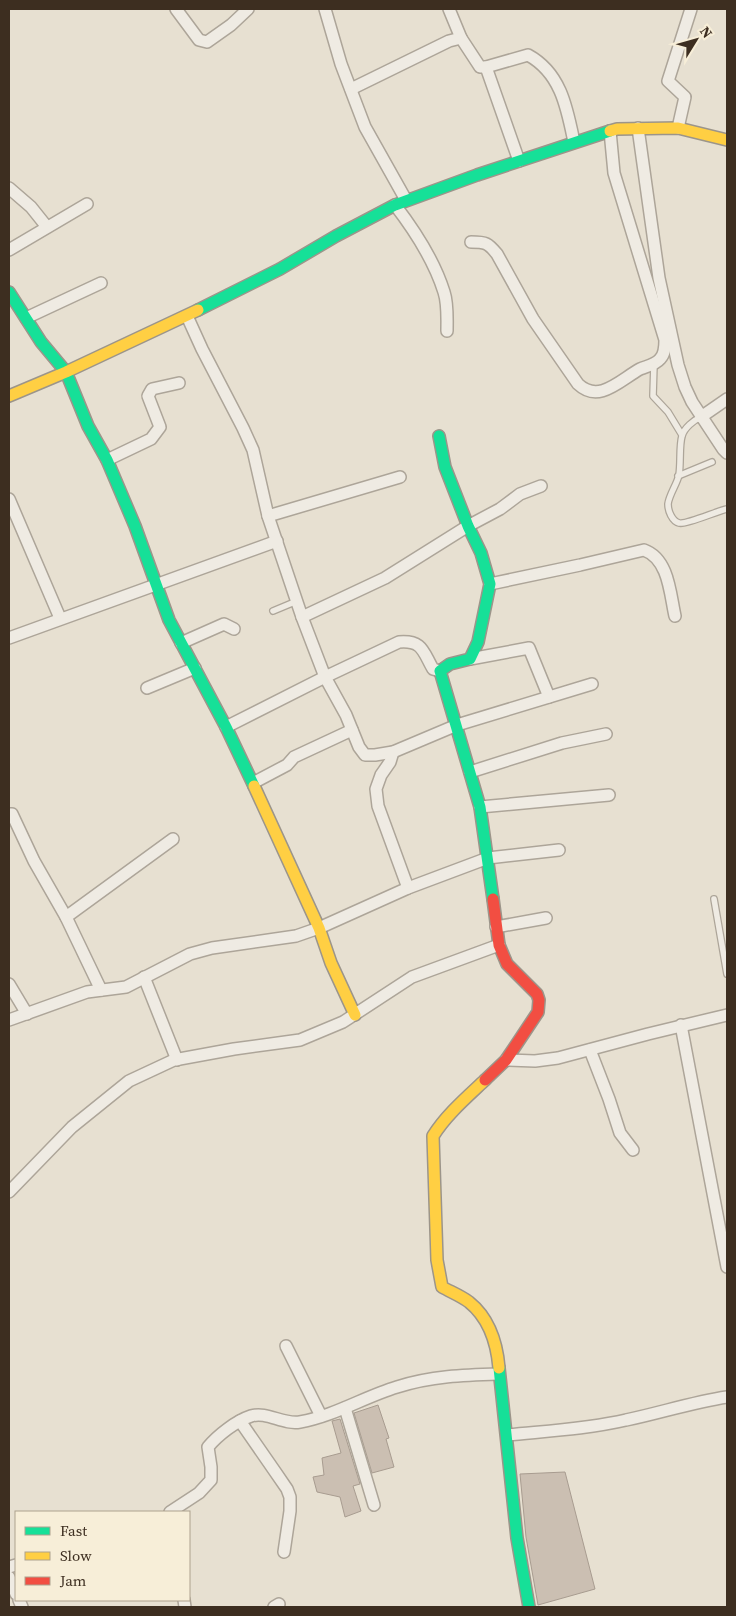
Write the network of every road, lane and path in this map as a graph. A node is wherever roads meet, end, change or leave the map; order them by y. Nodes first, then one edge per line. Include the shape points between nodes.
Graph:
1 (176, 9) edge
2 (248, 9) edge
3 (325, 9) edge
4 (449, 9) edge
5 (691, 9) edge
6 (462, 38) junction
7 (486, 67) junction
8 (352, 89) junction
9 (638, 128) junction
10 (678, 128) junction
11 (610, 131) junction
12 (727, 140) edge
13 (574, 142) junction
14 (519, 161) junction
15 (9, 188) edge
16 (406, 200) junction
17 (87, 204) dead end
18 (394, 205) junction
19 (47, 227) junction
20 (471, 242) dead end
21 (9, 250) edge
22 (101, 283) dead end
23 (9, 292) edge
24 (186, 316) junction
25 (26, 318) junction
26 (447, 331) dead end
27 (654, 364) junction
28 (66, 372) junction
29 (179, 383) dead end
30 (9, 396) edge
31 (727, 399) edge
32 (701, 417) junction
33 (682, 435) junction
34 (439, 436) dead end
35 (727, 453) edge
36 (107, 460) junction
37 (712, 462) dead end
38 (678, 476) junction
39 (400, 477) dead end
40 (541, 486) dead end
41 (9, 499) edge
42 (727, 509) edge
43 (268, 516) junction
44 (468, 526) junction
45 (277, 541) junction
46 (155, 584) junction
47 (490, 584) junction
48 (297, 602) junction
49 (273, 611) dead end
50 (675, 616) dead end
51 (302, 617) junction
52 (60, 618) junction
53 (234, 629) dead end
54 (9, 638) edge
55 (181, 643) junction
56 (470, 658) junction
57 (194, 668) junction
58 (440, 670) junction
59 (325, 677) junction
60 (592, 684) dead end
61 (147, 688) dead end
62 (549, 697) junction
63 (457, 725) junction
64 (226, 727) junction
65 (352, 730) junction
66 (606, 734) dead end
67 (393, 752) junction
68 (470, 772) junction
69 (254, 783) junction
70 (609, 795) dead end
71 (480, 806) junction
72 (9, 814) edge
73 (173, 839) dead end
74 (559, 850) dead end
75 (488, 858) junction
76 (408, 888) junction
77 (714, 899) dead end
78 (66, 917) junction
79 (546, 918) dead end
80 (496, 926) junction
81 (318, 928) junction
82 (499, 945) junction
83 (727, 974) edge
84 (144, 977) junction
85 (9, 984) edge
86 (101, 990) junction
87 (27, 1014) junction
88 (355, 1015) junction
89 (727, 1015) edge
90 (9, 1020) edge
91 (682, 1026) junction
92 (590, 1050) junction
93 (177, 1060) junction
94 (506, 1060) junction
95 (633, 1150) dead end
96 (9, 1192) edge
97 (727, 1267) edge
98 (286, 1346) dead end
99 (500, 1374) junction
100 (727, 1397) edge
101 (345, 1408) junction
102 (321, 1416) junction
103 (240, 1421) junction
104 (507, 1435) junction
105 (374, 1505) dead end
106 (172, 1511) edge
107 (284, 1552) dead end
108 (9, 1577) edge
109 (15, 1592) edge
110 (529, 1607) edge

1 - 2 street via 199,40 207,42
3 - 8 street
4 - 6 street
5 - 10 street via 668,81 685,98
6 - 7 street via 480,67
6 - 8 street via 449,41
7 - 13 street via 528,55 541,62 559,85
7 - 14 street
8 - 16 street via 365,127
9 - 10 street
9 - 11 street
9 - 32 street via 659,278 678,364
10 - 12 street
11 - 13 street
11 - 27 street via 614,173 663,329 665,351
13 - 14 street
14 - 16 street
15 - 19 street
16 - 18 street
17 - 19 street
18 - 24 street via 280,269
18 - 26 street via 414,230 444,293
19 - 21 street
20 - 27 street via 484,242 498,254 534,319 584,390 606,389
22 - 25 street
23 - 25 street
24 - 28 street
24 - 43 street via 253,450
25 - 28 street
27 - 33 lane via 654,396
28 - 30 street
28 - 36 street via 88,426
29 - 36 street via 149,392 160,427 151,439
31 - 32 street
32 - 33 lane via 694,420
32 - 35 street
33 - 38 lane
34 - 44 street via 440,469
36 - 46 street
37 - 38 lane
38 - 42 lane via 668,504 673,520 684,524
39 - 43 street
40 - 44 street via 520,494
41 - 52 street
43 - 45 street
44 - 47 street via 481,553
44 - 51 street via 385,578
45 - 46 street
45 - 48 street
46 - 52 street
46 - 55 street
47 - 50 street via 644,550 651,552 664,568
47 - 56 street via 478,642
48 - 49 lane
48 - 51 street
51 - 59 street
52 - 54 street
53 - 55 street via 224,624
55 - 57 street
56 - 58 street
56 - 62 street via 529,648
57 - 61 street
57 - 64 street
58 - 59 street via 433,670 420,646 410,641 399,642
58 - 63 street
59 - 64 street
59 - 65 street
60 - 62 street
62 - 63 street
63 - 67 street
63 - 68 street
64 - 69 street
65 - 67 street via 365,755
65 - 69 street via 294,757 287,765
66 - 68 street via 562,743
67 - 76 street via 378,781 376,796
68 - 71 street
69 - 81 street
70 - 71 street
71 - 75 street
72 - 78 street via 12,814
73 - 78 street
74 - 75 street
75 - 76 street
75 - 80 street
76 - 81 street
77 - 83 lane
78 - 86 street
79 - 80 street
80 - 82 street
81 - 84 street via 296,936 190,954
81 - 88 street
82 - 88 street via 412,977
82 - 94 street via 507,964 533,989 539,1000 538,1012
84 - 86 street via 126,986
84 - 93 street
85 - 87 street
86 - 87 street
87 - 90 street
88 - 93 street via 300,1040
89 - 91 street
91 - 92 street
91 - 97 street
92 - 94 street via 548,1060
92 - 95 street via 620,1133
93 - 96 street via 129,1081 72,1126
94 - 99 street via 462,1102 433,1136 439,1280 442,1287 460,1296 484,1318 498,1355
98 - 102 street
99 - 101 street via 463,1374 409,1383
99 - 104 street
100 - 104 street via 625,1420
101 - 102 street
101 - 105 street
102 - 103 street via 292,1423 259,1414
103 - 106 street via 208,1447 211,1480
103 - 107 street via 290,1497
104 - 110 street via 517,1538
108 - 109 street

